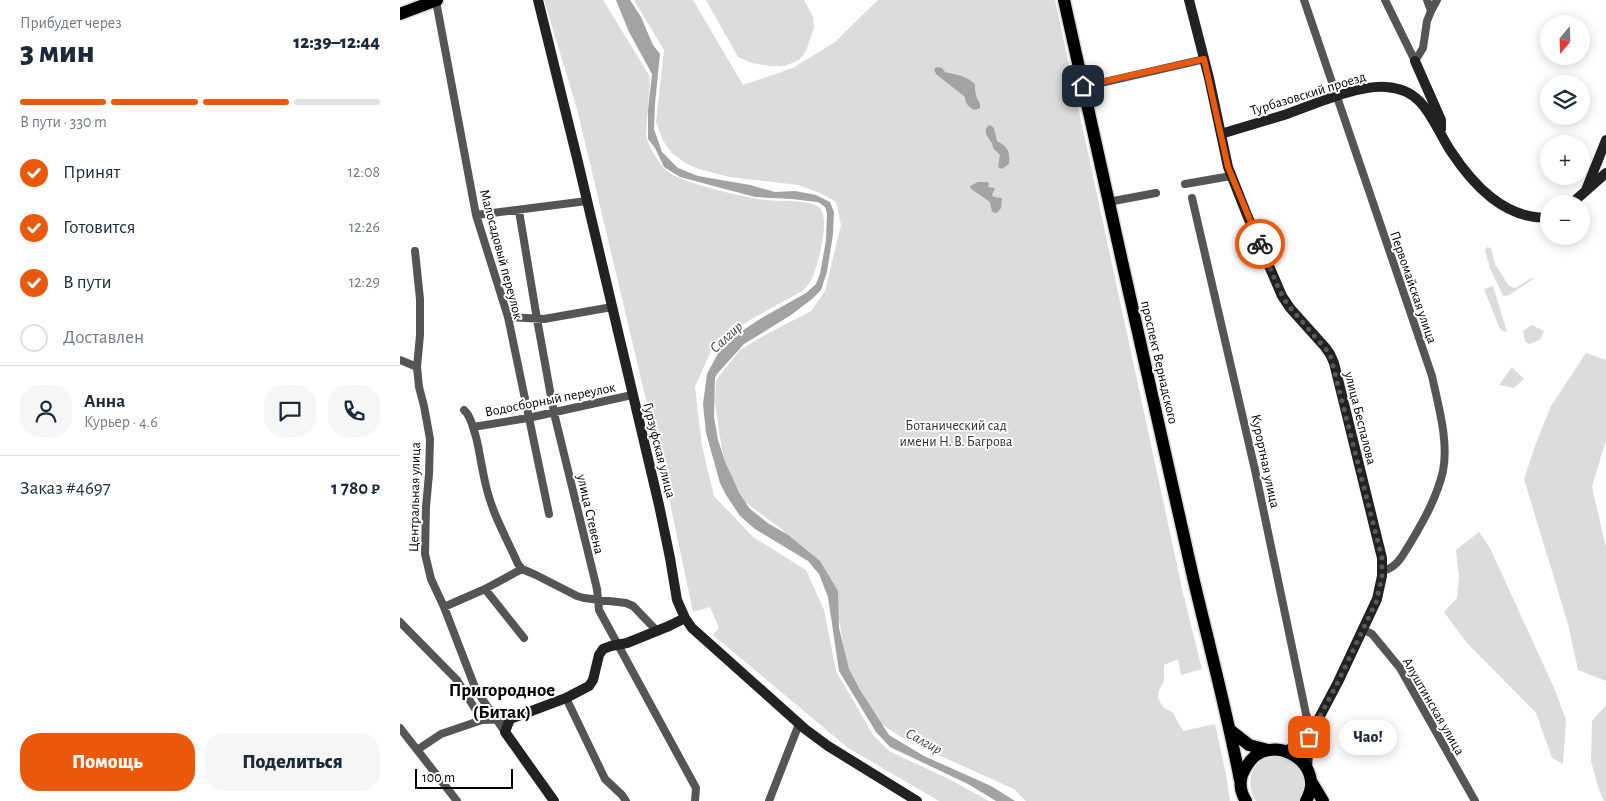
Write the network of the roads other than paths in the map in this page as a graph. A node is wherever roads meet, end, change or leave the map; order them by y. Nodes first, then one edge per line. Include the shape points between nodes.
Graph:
1 (436, 0) edge
2 (538, 0) edge
3 (1064, 0) edge
4 (1189, 0) edge
5 (1304, 0) edge
6 (1385, 0) edge
7 (1427, 0) edge
8 (1437, 0) edge
9 (1431, 11) junction
10 (401, 12) edge
11 (1204, 59) junction
12 (1415, 61) junction
13 (1083, 86) junction
14 (1336, 96) junction
15 (1221, 134) junction
16 (1441, 135) junction
17 (1606, 140) edge
18 (1606, 173) edge
19 (1231, 176) junction
20 (1185, 184) dead end
21 (1586, 190) junction
22 (1156, 193) dead end
23 (1581, 195) edge
24 (1192, 198) dead end
25 (587, 201) junction
26 (1108, 202) junction
27 (519, 211) junction
28 (476, 215) junction
29 (1540, 218) edge
30 (415, 251) dead end
31 (612, 307) junction
32 (508, 318) junction
33 (537, 319) junction
34 (400, 360) edge
35 (417, 367) junction
36 (632, 395) junction
37 (464, 410) dead end
38 (554, 413) junction
39 (528, 418) junction
40 (473, 427) junction
41 (549, 514) dead end
42 (522, 569) junction
43 (1382, 571) junction
44 (485, 589) junction
45 (598, 600) junction
46 (444, 607) junction
47 (685, 618) junction
48 (400, 622) edge
49 (1364, 630) junction
50 (657, 631) junction
51 (524, 638) dead end
52 (619, 645) junction
53 (566, 698) junction
54 (490, 710) junction
55 (510, 719) junction
56 (482, 720) junction
57 (496, 720) junction
58 (799, 724) junction
59 (1316, 726) junction
60 (400, 728) edge
61 (1230, 730) junction
62 (505, 732) junction
63 (1309, 737) junction
64 (418, 750) junction
65 (1268, 750) junction
66 (1286, 751) junction
67 (1307, 768) junction
68 (1240, 780) junction
69 (1311, 781) junction
70 (1244, 800) edge
71 (458, 801) edge
72 (554, 801) edge
73 (626, 801) edge
74 (695, 801) edge
75 (769, 801) edge
76 (917, 801) edge
77 (1306, 801) edge
78 (1323, 801) edge
79 (1475, 801) edge

1 - 10 main road
1 - 28 street, Малосадовый переулок
2 - 25 main road, Гурзуфская улица
3 - 13 main road, проспект Вернадского
4 - 11 main road, улица Беспалова
5 - 14 street, Первомайская улица
6 - 12 street
7 - 9 street
8 - 9 street
9 - 12 street via 1423,48
11 - 13 street
11 - 15 main road, улица Беспалова
12 - 16 main road via 1441,120
13 - 26 main road, проспект Вернадского
14 - 15 main road, Турбазовский проезд
14 - 16 main road, Турбазовский проезд via 1383,86 1409,92 1431,115
14 - 43 street, Первомайская улица via 1432,376 1444,445 1443,470 1424,520 1399,562
15 - 19 main road, улица Беспалова
16 - 29 main road, Турбазовский проезд via 1468,176 1492,199 1522,215
17 - 21 main road
18 - 21 main road
19 - 20 street
19 - 43 main road, улица Беспалова via 1282,296 1330,354 1382,558
21 - 23 main road
22 - 26 street
24 - 59 street, Курортная улица via 1255,470 1306,714 1309,722
25 - 27 street
25 - 31 main road, Гурзуфская улица
26 - 61 main road, проспект Вернадского
27 - 28 street
27 - 33 street, улица Стевена
28 - 32 street, Малосадовый переулок
30 - 35 street, Центральная улица via 420,299
31 - 33 street
31 - 36 main road, Гурзуфская улица
32 - 33 street
32 - 39 street, Малосадовый переулок
33 - 38 street, улица Стевена
34 - 35 street
35 - 46 street, Центральная улица via 418,387 430,439 425,554 431,579
36 - 38 street, Водосборный переулок
36 - 47 main road, Гурзуфская улица via 659,505 677,600
37 - 40 street
38 - 39 street, Водосборный переулок
38 - 45 street, улица Стевена
39 - 40 street, Водосборный переулок
39 - 41 street, Малосадовый переулок
40 - 42 street via 492,506
42 - 44 street
42 - 45 street via 577,596
43 - 49 main road, улица Беспалова via 1381,590
44 - 46 street
44 - 51 street
45 - 50 street via 626,602
45 - 52 street, улица Стевена via 598,610
46 - 54 street, Центральная улица via 476,690
47 - 50 main road
47 - 58 main road, Гурзуфская улица via 712,647
48 - 56 street via 457,680
49 - 59 main road, улица Беспалова
49 - 79 street, Алуштинская улица via 1372,634 1400,668
50 - 52 main road
52 - 53 main road via 599,654 589,686
52 - 74 street, улица Стевена via 696,788
53 - 55 main road
53 - 73 street via 605,779
54 - 56 street
54 - 57 street, Центральная улица
55 - 57 street
55 - 62 main road
56 - 57 street
56 - 64 street via 441,734
57 - 62 street, Центральная улица
58 - 75 street
58 - 76 main road, Гурзуфская улица via 828,746
59 - 63 main road, улица Беспалова
60 - 64 street
61 - 65 main road via 1249,745
61 - 68 main road, проспект Вернадского
62 - 72 main road, Центральная улица
63 - 66 main road, улица Беспалова
63 - 67 main road, улица Беспалова
64 - 71 street
65 - 66 main road
65 - 68 main road via 1255,756
66 - 67 main road via 1299,758
67 - 69 main road
68 - 70 main road, проспект Вернадского
69 - 77 main road
69 - 78 main road

